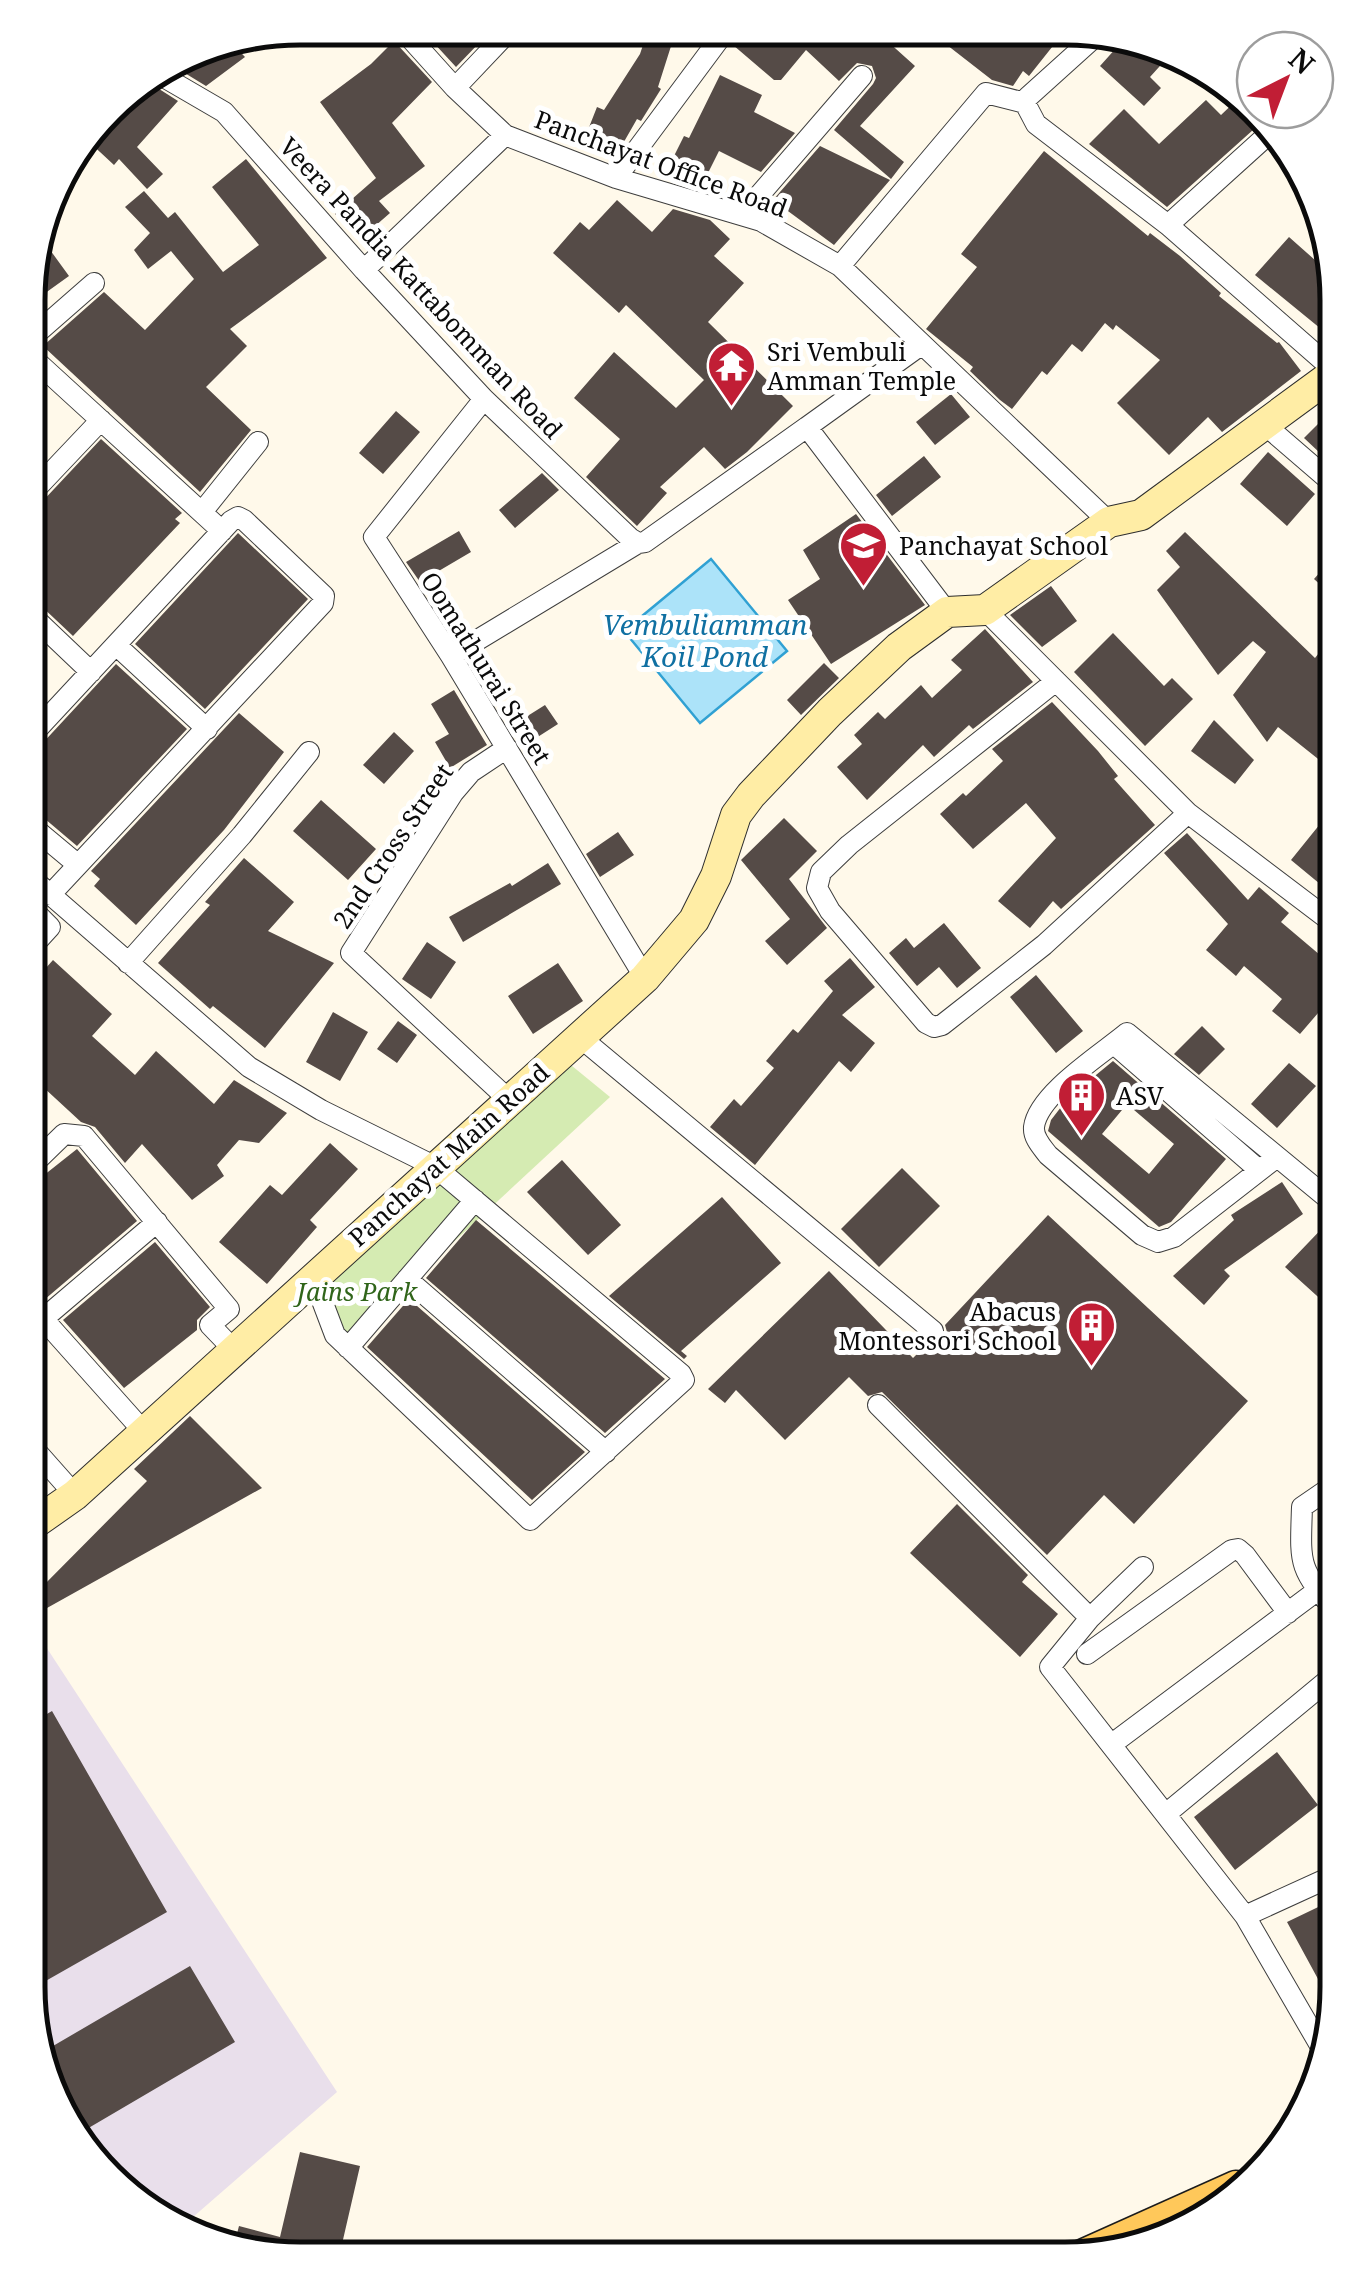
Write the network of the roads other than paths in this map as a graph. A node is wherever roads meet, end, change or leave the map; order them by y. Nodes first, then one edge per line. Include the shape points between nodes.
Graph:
1 (417, 45) edge
2 (496, 45) edge
3 (715, 45) edge
4 (1083, 46) edge
5 (862, 76) dead end
6 (170, 80) edge
7 (455, 88) junction
8 (1025, 104) junction
9 (506, 135) junction
10 (1262, 140) edge
11 (616, 178) junction
12 (742, 215) junction
13 (1168, 225) junction
14 (840, 266) junction
15 (364, 270) junction
16 (94, 282) dead end
17 (45, 326) edge
18 (921, 345) junction
19 (1320, 356) edge
20 (45, 369) edge
21 (1320, 383) edge
22 (484, 399) junction
23 (101, 420) junction
24 (1264, 424) junction
25 (807, 427) junction
26 (258, 442) dead end
27 (1320, 472) edge
28 (45, 480) edge
29 (202, 512) junction
30 (1110, 522) junction
31 (222, 530) junction
32 (641, 543) junction
33 (985, 610) junction
34 (947, 612) junction
35 (45, 628) edge
36 (116, 645) junction
37 (451, 656) junction
38 (91, 672) junction
39 (1056, 681) junction
40 (45, 721) edge
41 (208, 728) junction
42 (507, 748) junction
43 (309, 752) dead end
44 (1188, 813) junction
45 (45, 837) edge
46 (77, 864) junction
47 (45, 890) edge
48 (50, 895) junction
49 (1320, 913) edge
50 (128, 963) junction
51 (645, 978) junction
52 (581, 1038) junction
53 (1120, 1038) junction
54 (509, 1100) junction
55 (45, 1152) edge
56 (1277, 1156) junction
57 (434, 1166) junction
58 (1259, 1170) junction
59 (1319, 1191) edge
60 (475, 1200) junction
61 (157, 1222) junction
62 (407, 1280) junction
63 (307, 1283) junction
64 (45, 1316) edge
65 (45, 1320) edge
66 (932, 1331) dead end
67 (348, 1348) junction
68 (234, 1350) junction
69 (878, 1406) dead end
70 (144, 1432) junction
71 (606, 1452) junction
72 (45, 1461) edge
73 (76, 1495) junction
74 (1319, 1495) edge
75 (45, 1516) edge
76 (1143, 1567) dead end
77 (1318, 1590) joint
78 (1288, 1613) junction
79 (1090, 1618) junction
80 (1088, 1654) dead end
81 (1319, 1687) edge
82 (1112, 1744) junction
83 (1167, 1813) junction
84 (1319, 1882) edge
85 (1245, 1916) junction
86 (1315, 2037) edge
87 (1200, 2203) edge
88 (1139, 2231) edge

1 - 7 street, Panchayat Office Road
2 - 7 street
3 - 11 street
4 - 8 street
5 - 12 street
6 - 15 street, Veera Pandia Kattabomman Road via 224,112
7 - 9 street, Panchayat Office Road
8 - 13 street via 1036,124
8 - 14 street via 986,93
9 - 11 street, Panchayat Office Road
9 - 15 street, Panchayat Office Road
10 - 13 street
11 - 12 street, Panchayat Office Road
12 - 14 street, Panchayat Office Road
13 - 19 street
14 - 18 street, Panchayat Office Road
15 - 22 street, Veera Pandia Kattabomman Road
16 - 17 street
18 - 25 street
18 - 30 street, Panchayat Office Road
20 - 23 street
21 - 24 street
22 - 32 street, Veera Pandia Kattabomman Road
22 - 37 street, Oomathurai Street via 374,537
23 - 28 street
23 - 29 street
24 - 27 street
24 - 30 street via 1141,514
25 - 32 street
25 - 34 street
26 - 29 street
29 - 31 street
30 - 33 street
31 - 36 street
31 - 41 street via 231,520 244,520 324,596
32 - 37 street
33 - 34 street
33 - 39 street
34 - 51 street, Panchayat Main Road via 886,660 752,794 736,815 694,920
35 - 38 street
36 - 38 street
36 - 41 street
37 - 42 street, Oomathurai Street
38 - 40 street
39 - 44 street
39 - 44 street via 820,872 817,888 830,911 926,1023 942,1025 1044,945
41 - 46 street
42 - 51 street, Oomathurai Street
42 - 54 street, 2nd Cross Street via 453,793 351,953
43 - 50 street
44 - 49 street
45 - 46 street
46 - 48 street
47 - 48 street
48 - 50 street
50 - 57 street via 249,1067
51 - 52 street, Panchayat Main Road
52 - 54 street, Panchayat Main Road
52 - 66 street
53 - 56 street
53 - 58 street
53 - 58 street via 1050,1097 1034,1126 1048,1155 1142,1236 1158,1242 1174,1237
54 - 57 street, Panchayat Main Road
55 - 61 street via 64,1134 84,1136
56 - 58 street
56 - 59 street
57 - 60 street
57 - 63 street, Panchayat Main Road
60 - 62 street
60 - 71 street via 681,1374 675,1390
61 - 64 street
61 - 68 street via 229,1309 210,1325
62 - 67 street
62 - 71 street
63 - 67 street
63 - 68 street, Panchayat Main Road
65 - 70 street
67 - 71 street via 530,1520
68 - 70 street, Panchayat Main Road
69 - 79 street
70 - 73 street, Panchayat Main Road
72 - 73 street
73 - 75 street, Panchayat Main Road
74 - 77 street via 1302,1507 1301,1559
76 - 79 street
77 - 78 street
78 - 80 street via 1245,1555 1232,1550
78 - 82 street
79 - 82 street via 1050,1667
81 - 83 street
82 - 83 street
83 - 85 street
84 - 85 street
85 - 86 street
87 - 88 main road

